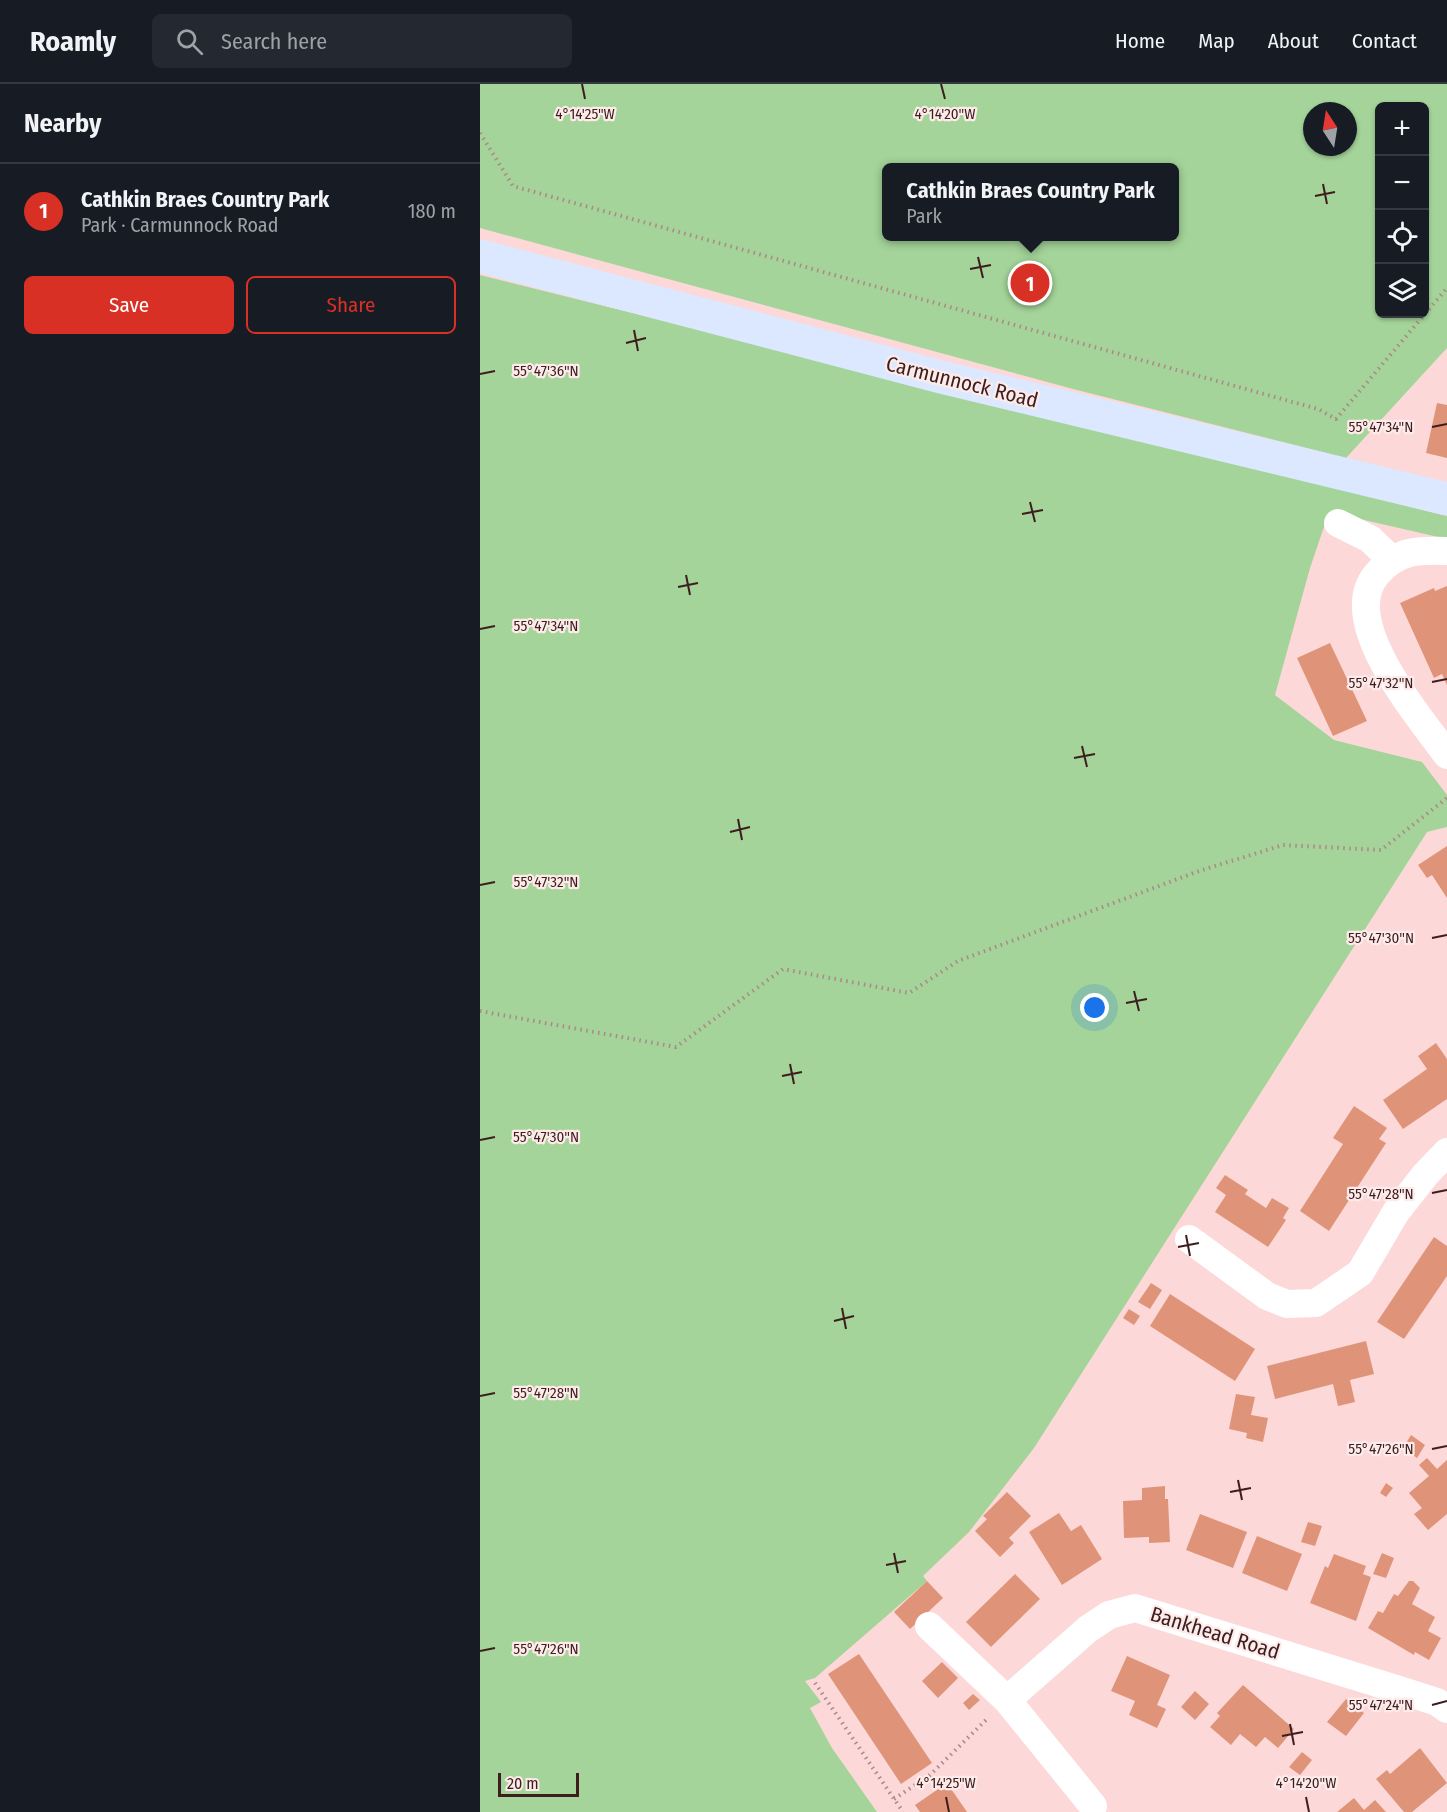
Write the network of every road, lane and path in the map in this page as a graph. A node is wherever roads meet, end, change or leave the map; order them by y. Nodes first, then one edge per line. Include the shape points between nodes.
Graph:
1 (480, 133) edge
2 (480, 256) edge
3 (1447, 288) edge
4 (1447, 499) edge
5 (1338, 523) dead end
6 (1447, 551) edge
7 (1390, 558) junction
8 (1447, 755) edge
9 (1447, 798) edge
10 (480, 1011) edge
11 (1447, 1152) edge
12 (1198, 1255) dead end
13 (929, 1626) dead end
14 (814, 1683) dead end
15 (1007, 1700) junction
16 (1447, 1709) edge
17 (894, 1799) junction
18 (1093, 1806) dead end
19 (903, 1812) edge

1 - 3 path via 513,186 1318,409 1336,419
2 - 4 street, Carmunnock Road via 941,377
5 - 7 street via 1370,539
6 - 7 street via 1420,550
7 - 8 street via 1373,578 1367,596 1366,621 1376,649
9 - 10 path via 1381,850 1282,845 1199,871 958,961 909,993 783,969 676,1047
11 - 12 street via 1396,1212 1360,1273 1316,1303 1287,1305
13 - 15 street
14 - 17 path
15 - 16 street, Bankhead Road via 1088,1629 1109,1616 1135,1608 1437,1702
15 - 17 path via 930,1775
15 - 18 street
17 - 19 path

